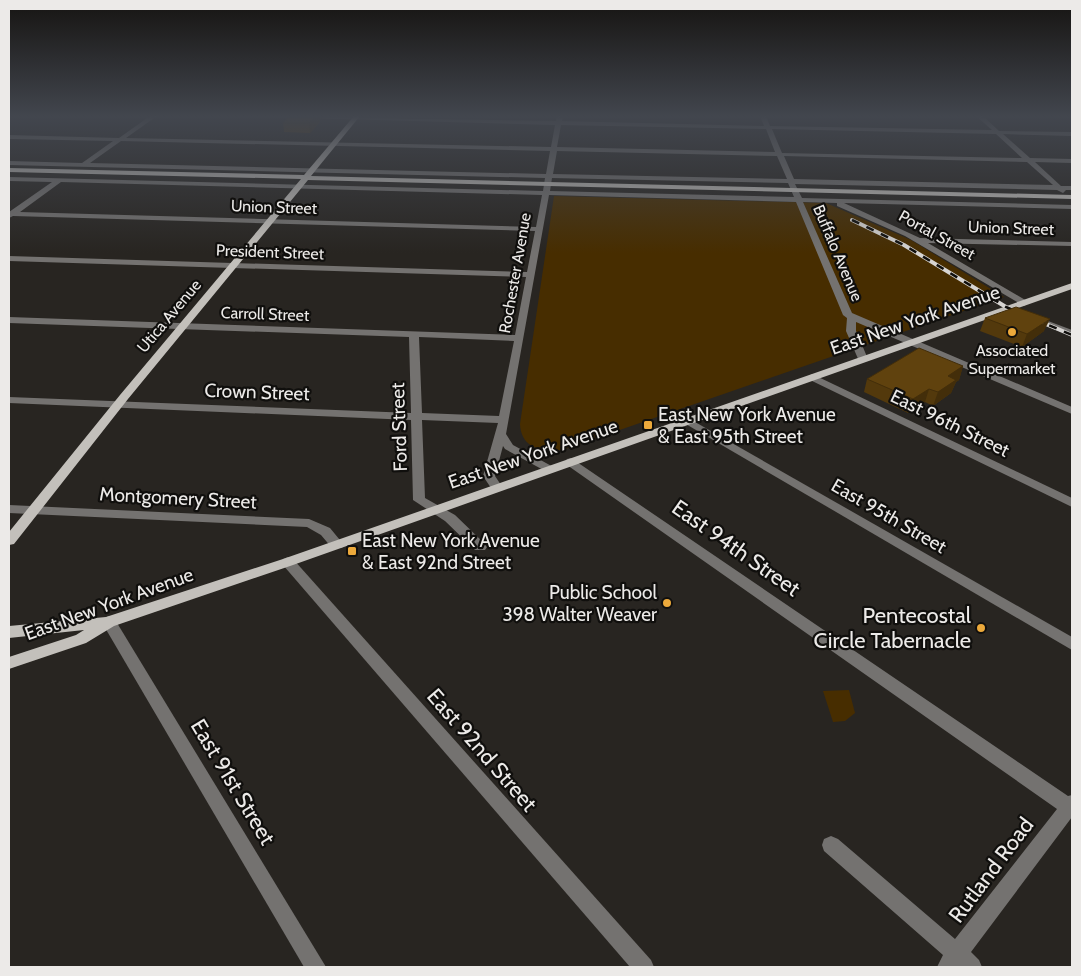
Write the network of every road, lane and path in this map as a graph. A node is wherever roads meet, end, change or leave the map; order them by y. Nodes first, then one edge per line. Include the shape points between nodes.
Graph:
1 (88, 162) edge
2 (319, 162) edge
3 (552, 162) edge
4 (784, 162) edge
5 (1031, 162) edge
6 (9, 163) edge
7 (84, 164) junction
8 (9, 170) edge
9 (312, 170) junction
10 (73, 172) junction
11 (549, 176) junction
12 (306, 178) junction
13 (9, 179) edge
14 (60, 181) junction
15 (792, 182) junction
16 (298, 187) junction
17 (1060, 188) junction
18 (1072, 188) edge
19 (547, 189) junction
20 (797, 195) junction
21 (1072, 197) edge
22 (830, 201) junction
23 (1072, 207) edge
24 (9, 215) edge
25 (270, 222) junction
26 (539, 229) junction
27 (919, 240) junction
28 (1072, 244) edge
29 (9, 259) edge
30 (234, 266) junction
31 (530, 275) junction
32 (1072, 286) edge
33 (1024, 303) junction
34 (1006, 309) junction
35 (852, 317) junction
36 (9, 320) edge
37 (184, 326) junction
38 (1072, 333) edge
39 (414, 334) junction
40 (520, 338) junction
41 (910, 342) junction
42 (863, 359) junction
43 (812, 377) junction
44 (9, 400) edge
45 (118, 404) junction
46 (1072, 410) edge
47 (416, 416) junction
48 (504, 420) junction
49 (688, 421) junction
50 (501, 435) junction
51 (571, 462) junction
52 (551, 469) junction
53 (497, 488) junction
54 (1072, 503) edge
55 (9, 509) edge
56 (34, 510) junction
57 (435, 510) junction
58 (9, 541) edge
59 (337, 544) junction
60 (480, 546) dead end
61 (288, 562) junction
62 (109, 622) junction
63 (9, 632) edge
64 (1072, 644) edge
65 (9, 663) edge
66 (1071, 806) edge
67 (831, 845) dead end
68 (959, 963) edge
69 (316, 967) edge
70 (644, 967) edge

1 - 7 street
2 - 9 main road, Utica Avenue
3 - 11 street, Rochester Avenue
4 - 15 street, Buffalo Avenue
5 - 17 street
6 - 7 street
7 - 9 street
7 - 10 street
8 - 10 main road
9 - 11 street
9 - 12 main road, Utica Avenue
10 - 12 main road
10 - 14 street
11 - 15 street
11 - 19 street, Rochester Avenue
12 - 16 main road, Utica Avenue
12 - 19 main road
13 - 14 street
14 - 16 street
14 - 24 street
15 - 17 street
15 - 20 street, Buffalo Avenue
16 - 19 street
16 - 25 main road, Utica Avenue
17 - 18 street
17 - 21 street
19 - 20 street
19 - 26 street, Rochester Avenue
20 - 21 main road
20 - 22 street
20 - 35 street, Buffalo Avenue via 846,311
22 - 23 street
22 - 27 street, Portal Street
24 - 25 street, Union Street
25 - 26 street, Union Street
25 - 30 main road, Utica Avenue
26 - 31 street, Rochester Avenue
27 - 28 street, Union Street
27 - 33 street, Portal Street
29 - 30 street, President Street
30 - 31 street, President Street
30 - 37 main road, Utica Avenue
31 - 40 street, Rochester Avenue
32 - 33 main road, East New York Avenue
33 - 34 main road, East New York Avenue
34 - 38 street
34 - 41 main road, East New York Avenue
35 - 41 street, Buffalo Avenue
35 - 42 street, Buffalo Avenue via 851,331
36 - 37 street, Carroll Street
37 - 39 street, Carroll Street
37 - 45 main road, Utica Avenue
39 - 40 street, Carroll Street
39 - 47 street, Ford Street
40 - 48 street, Rochester Avenue
41 - 42 main road, East New York Avenue
41 - 46 street, Buffalo Avenue
42 - 43 main road, East New York Avenue
43 - 49 main road, East New York Avenue
43 - 54 street, East 96th Street
44 - 45 street, Crown Street
45 - 47 street, Crown Street
45 - 56 main road, Utica Avenue
47 - 48 street, Crown Street
47 - 57 street, Ford Street via 418,500
48 - 50 street, Rochester Avenue
49 - 51 main road, East New York Avenue
49 - 64 street, East 95th Street
50 - 52 street via 509,447
50 - 53 street, Rochester Avenue via 489,476
51 - 52 main road, East New York Avenue
51 - 66 street, East 94th Street
52 - 53 main road, East New York Avenue
53 - 57 main road, East New York Avenue
55 - 56 street, Montgomery Street
56 - 58 main road, Utica Avenue
56 - 59 street, Montgomery Street via 309,523 322,528
57 - 59 main road, East New York Avenue
57 - 60 street via 450,518
59 - 61 main road, East New York Avenue
61 - 62 main road, East New York Avenue
61 - 70 street, East 92nd Street
62 - 63 main road
62 - 65 main road, East New York Avenue via 81,639
62 - 69 street, East 91st Street
66 - 68 street, Rutland Road
67 - 68 street

